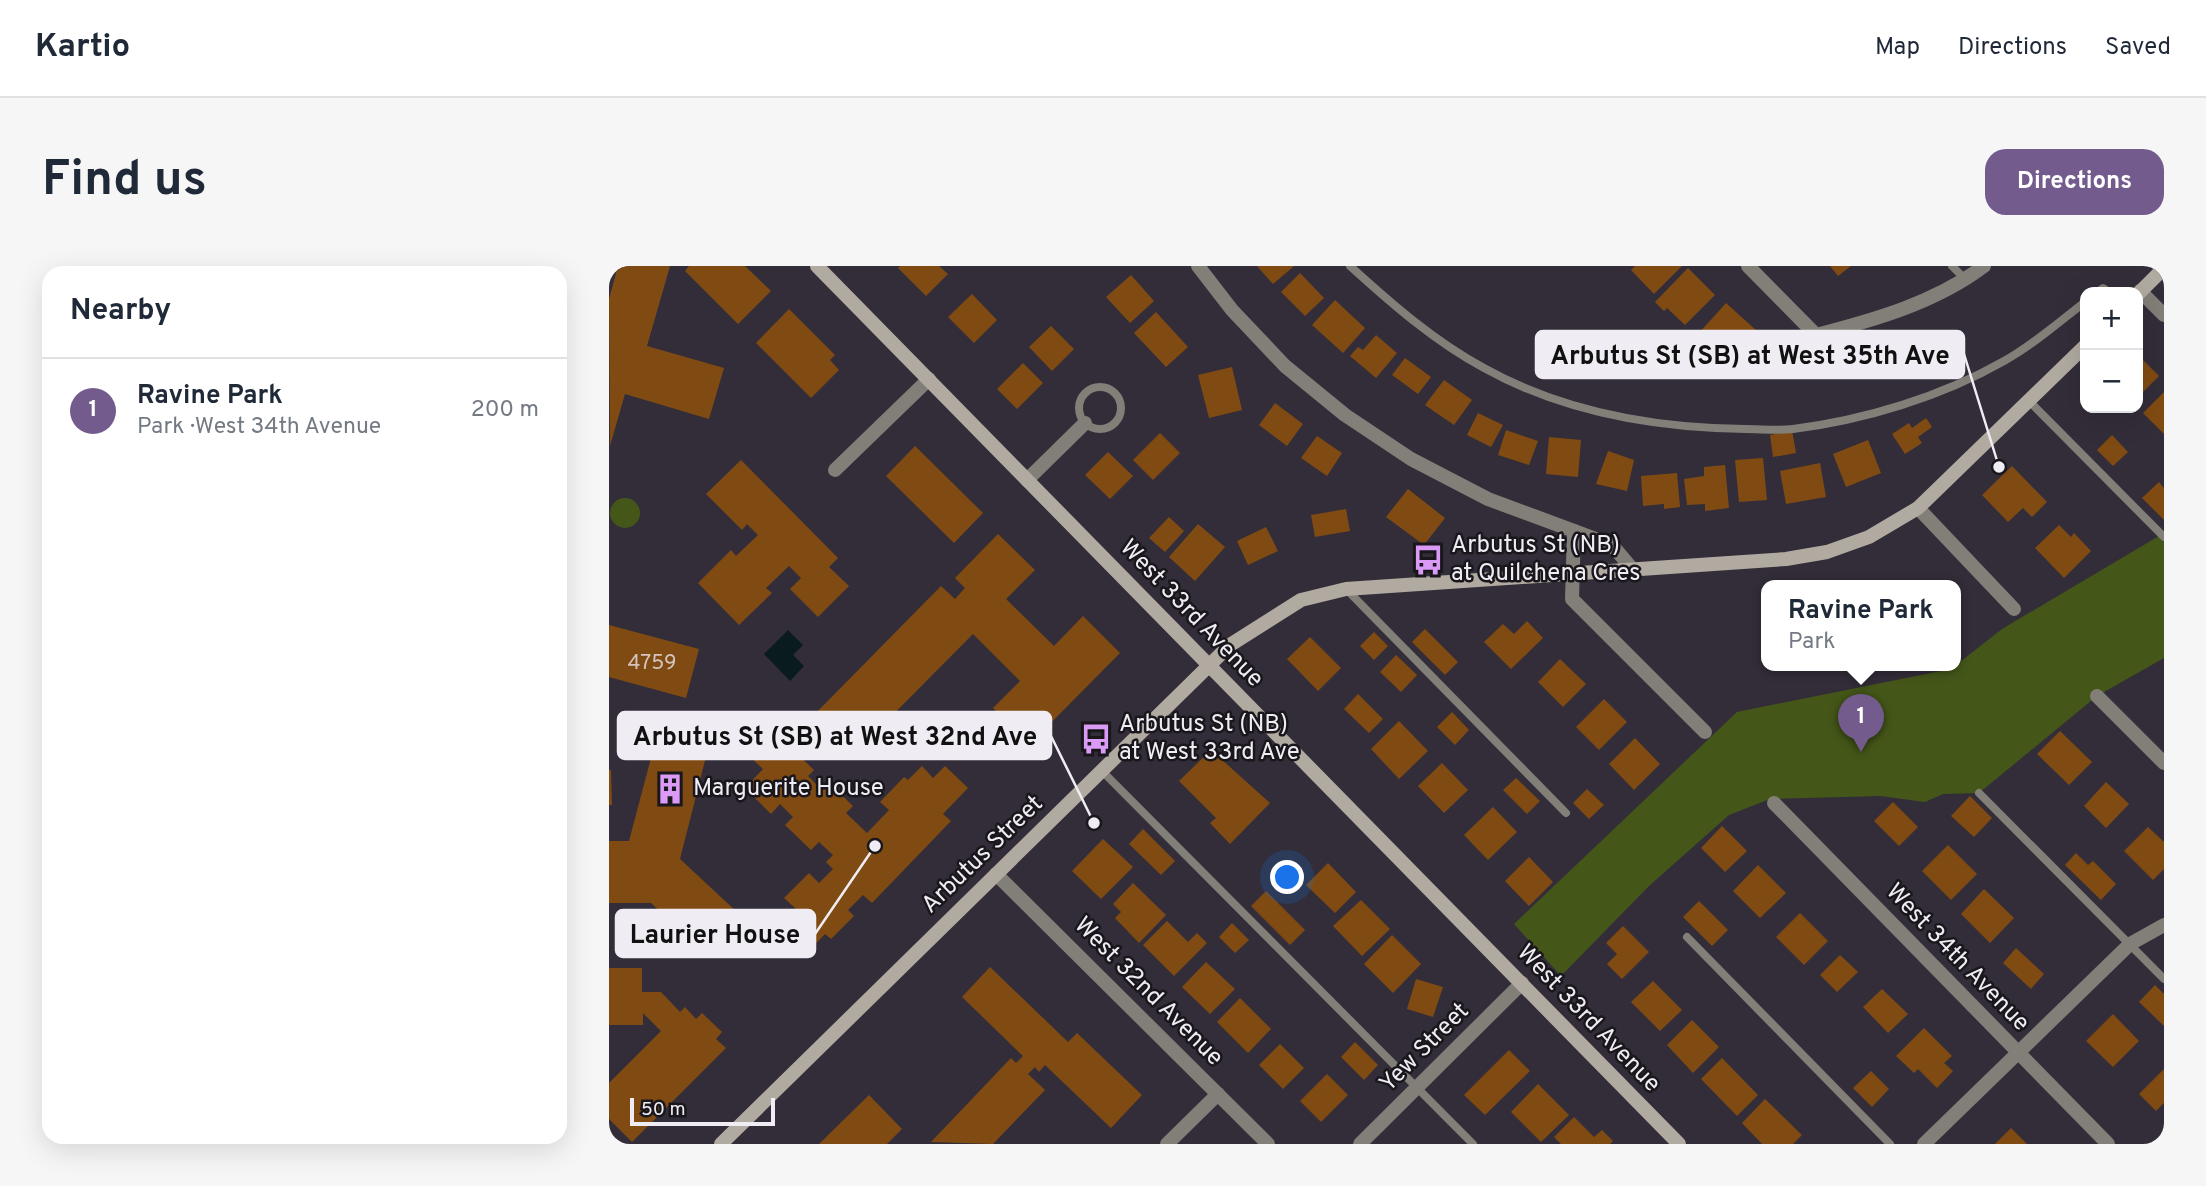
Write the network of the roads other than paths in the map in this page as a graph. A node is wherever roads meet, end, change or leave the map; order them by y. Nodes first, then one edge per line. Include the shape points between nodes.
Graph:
1 (817, 266) edge
2 (1198, 266) edge
3 (1350, 266) edge
4 (1748, 266) edge
5 (1952, 266) edge
6 (1984, 266) edge
7 (2164, 268) edge
8 (1966, 280) junction
9 (2143, 288) edge
10 (2143, 296) edge
11 (2080, 306) edge
12 (2164, 315) edge
13 (2080, 350) edge
14 (929, 379) junction
15 (2029, 401) junction
16 (1085, 423) junction
17 (835, 470) dead end
18 (1027, 480) junction
19 (1917, 508) junction
20 (1574, 531) junction
21 (2164, 537) edge
22 (1634, 570) junction
23 (1573, 575) junction
24 (1346, 589) junction
25 (2014, 609) dead end
26 (1210, 664) junction
27 (2097, 696) dead end
28 (1705, 732) dead end
29 (2164, 763) edge
30 (1102, 771) junction
31 (1979, 793) dead end
32 (1774, 803) dead end
33 (1566, 813) dead end
34 (996, 874) junction
35 (2164, 925) edge
36 (1687, 937) dead end
37 (2130, 944) junction
38 (2164, 979) edge
39 (1522, 983) junction
40 (2019, 1054) junction
41 (1418, 1088) junction
42 (1218, 1094) junction
43 (721, 1144) edge
44 (1167, 1144) edge
45 (1268, 1144) edge
46 (1360, 1144) edge
47 (1473, 1144) edge
48 (1679, 1144) edge
49 (1890, 1144) edge
50 (1924, 1144) edge
51 (2108, 1144) edge

1 - 14 main road, West 33rd Avenue
2 - 20 street via 1285,366 1345,415 1411,459 1488,499
3 - 11 lane via 1414,324 1497,374 1556,399 1648,423 1731,429 1791,429 1908,402 2004,361
4 - 8 street via 1816,335 1883,318
5 - 8 lane
6 - 8 street
7 - 9 main road
10 - 12 street
13 - 15 main road, Arbutus Street
14 - 17 street
14 - 18 main road, West 33rd Avenue
15 - 19 main road, Arbutus Street
15 - 21 lane
16 - 16 lane via 1104,429 1116,422 1121,408 1116,395 1104,388 1084,395 1079,408
16 - 18 street
18 - 26 main road, West 33rd Avenue
19 - 22 main road, Arbutus Street via 1870,537 1827,552
19 - 25 street
20 - 22 street via 1612,545
20 - 23 street
22 - 23 main road, Arbutus Street
23 - 24 main road, Arbutus Street
23 - 28 street via 1572,599
24 - 26 main road, Arbutus Street via 1301,600 1258,625
24 - 33 lane
26 - 30 main road, Arbutus Street
26 - 39 main road, West 33rd Avenue
27 - 29 street
30 - 34 main road, Arbutus Street
30 - 41 lane
31 - 37 lane
32 - 40 street, West 34th Avenue
34 - 42 street, West 32nd Avenue
34 - 43 main road, Arbutus Street
35 - 37 street
36 - 49 lane
37 - 38 lane
37 - 40 street
39 - 41 street, Yew Street
39 - 48 main road, West 33rd Avenue
40 - 50 street
40 - 51 street, West 34th Avenue
41 - 46 street, Yew Street
41 - 47 lane
42 - 44 street
42 - 45 street, West 32nd Avenue

